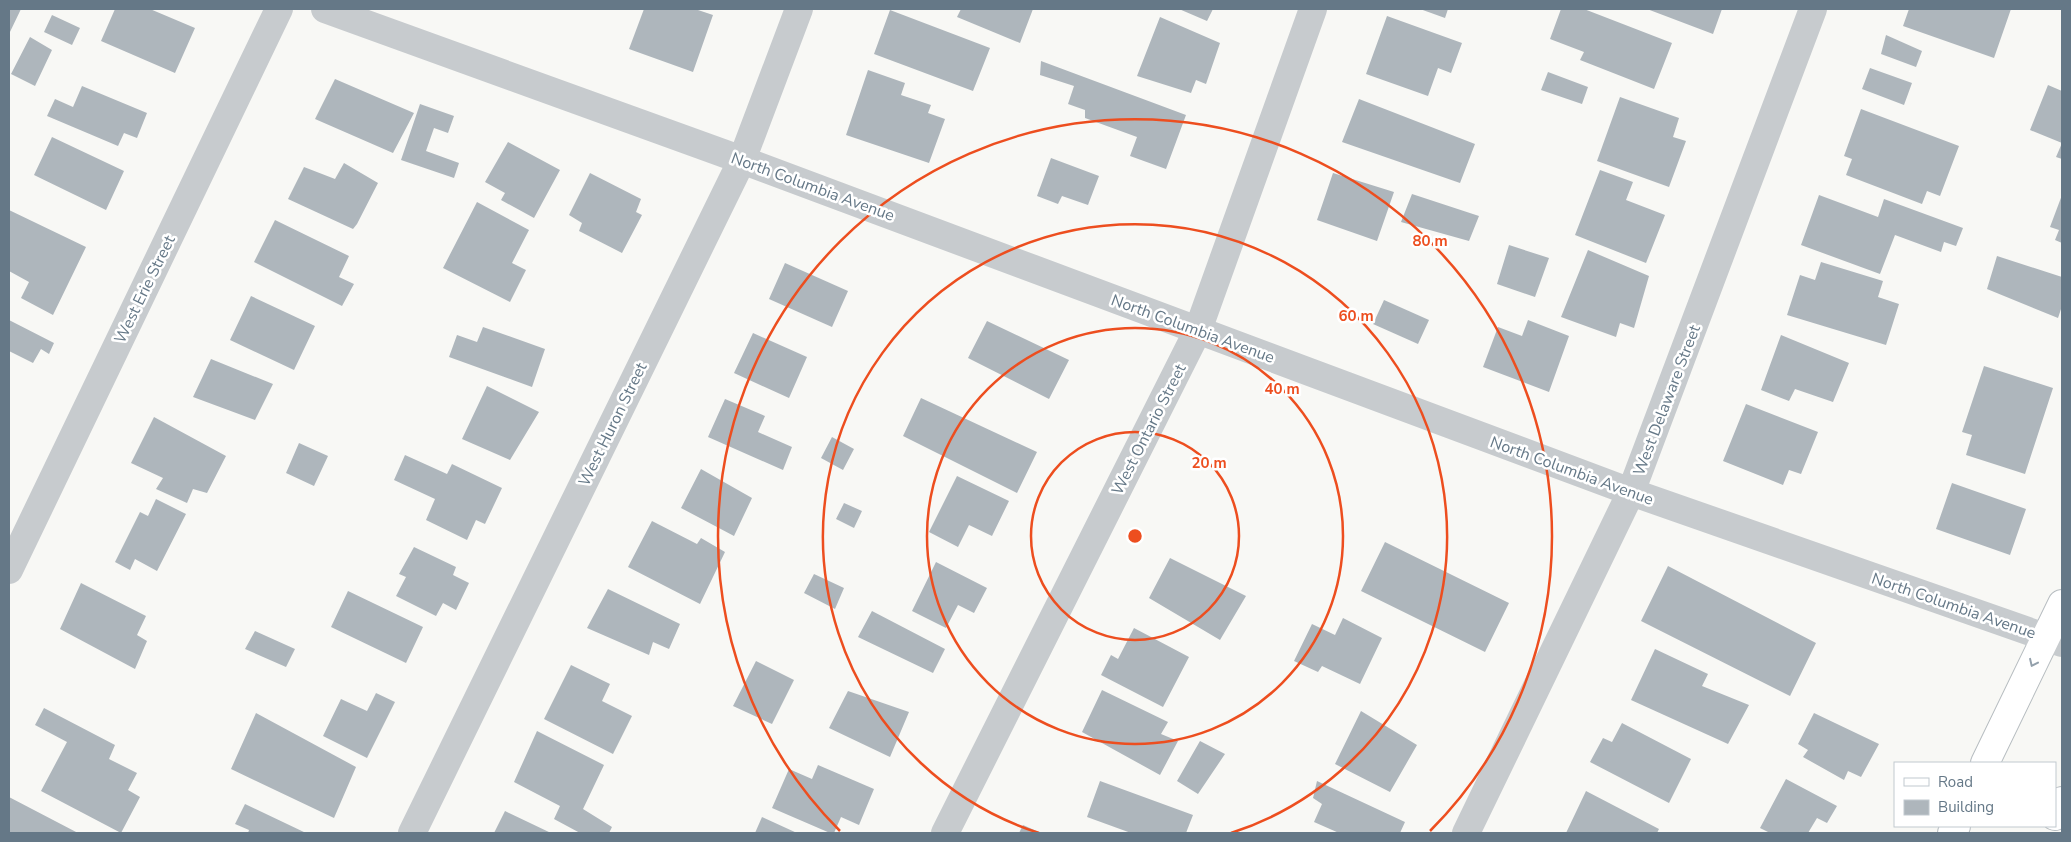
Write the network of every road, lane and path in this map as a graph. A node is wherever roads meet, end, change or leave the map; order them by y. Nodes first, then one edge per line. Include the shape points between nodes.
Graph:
1 (279, 9) edge
2 (325, 9) edge
3 (799, 9) edge
4 (1313, 9) edge
5 (1813, 9) edge
6 (742, 160) junction
7 (1198, 330) junction
8 (1631, 492) junction
9 (9, 570) edge
10 (2062, 604) edge
11 (2054, 640) edge
12 (1986, 762) edge
13 (2062, 801) edge
14 (2056, 814) edge
15 (412, 833) edge
16 (945, 833) edge
17 (1466, 833) edge

1 - 9 street, West Erie Street
2 - 6 street, North Columbia Avenue
3 - 6 street, West Huron Street
4 - 7 street, West Ontario Street
5 - 8 street, West Delaware Street
6 - 7 street, North Columbia Avenue
6 - 15 street, West Huron Street
7 - 8 street, North Columbia Avenue
7 - 16 street, West Ontario Street
8 - 11 street, North Columbia Avenue
8 - 17 street, West Delaware Street
10 - 11 main road
11 -> 12 main road
13 - 14 main road

